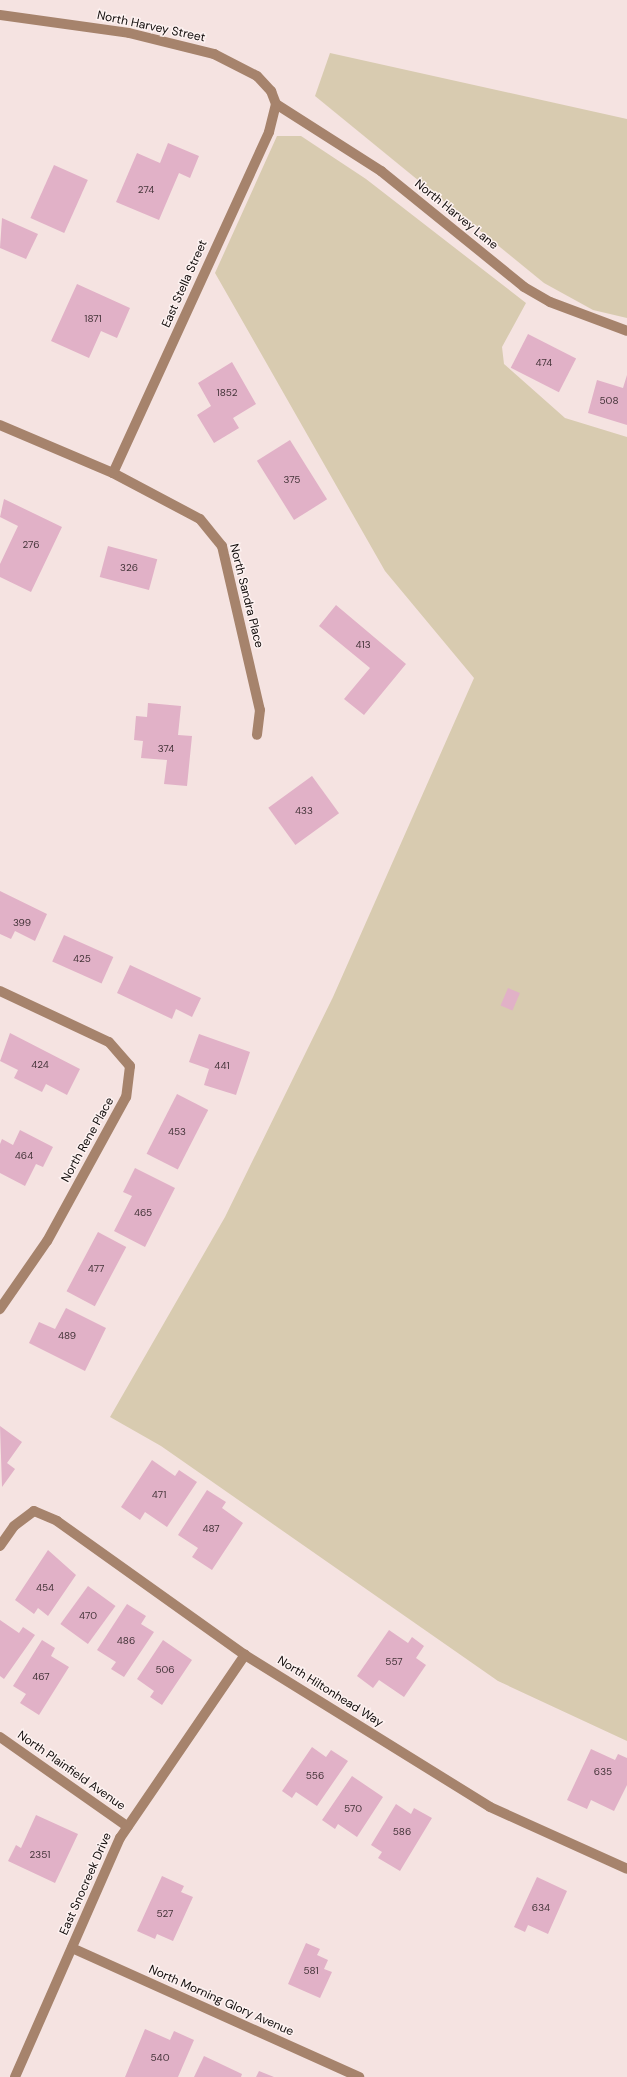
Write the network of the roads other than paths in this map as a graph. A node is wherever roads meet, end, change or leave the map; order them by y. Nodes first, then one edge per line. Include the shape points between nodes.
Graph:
1 (0, 15) edge
2 (276, 104) junction
3 (627, 331) edge
4 (0, 425) edge
5 (114, 473) junction
6 (257, 735) dead end
7 (0, 991) edge
8 (0, 1309) edge
9 (0, 1546) edge
10 (245, 1655) junction
11 (0, 1737) edge
12 (128, 1826) junction
13 (627, 1869) edge
14 (72, 1948) junction
15 (15, 2077) edge
16 (359, 2077) edge

1 - 2 street, North Harvey Street via 129,34 214,54 257,76 272,91
2 - 3 street, North Harvey Lane via 381,171 524,287 550,302
2 - 5 street, East Stella Street via 269,132
4 - 5 street, North Sandra Place
5 - 6 street, North Sandra Place via 200,519 222,546 260,710
7 - 8 street, North Rene Place via 109,1042 130,1066 126,1097 47,1241
9 - 10 street, North Hiltonhead Way via 14,1526 34,1511 57,1521
10 - 12 street, East Snocreek Drive
10 - 13 street, North Hiltonhead Way via 490,1807
11 - 12 street, North Plainfield Avenue
12 - 14 street, East Snocreek Drive
14 - 15 street, East Snocreek Drive
14 - 16 street, North Morning Glory Avenue

